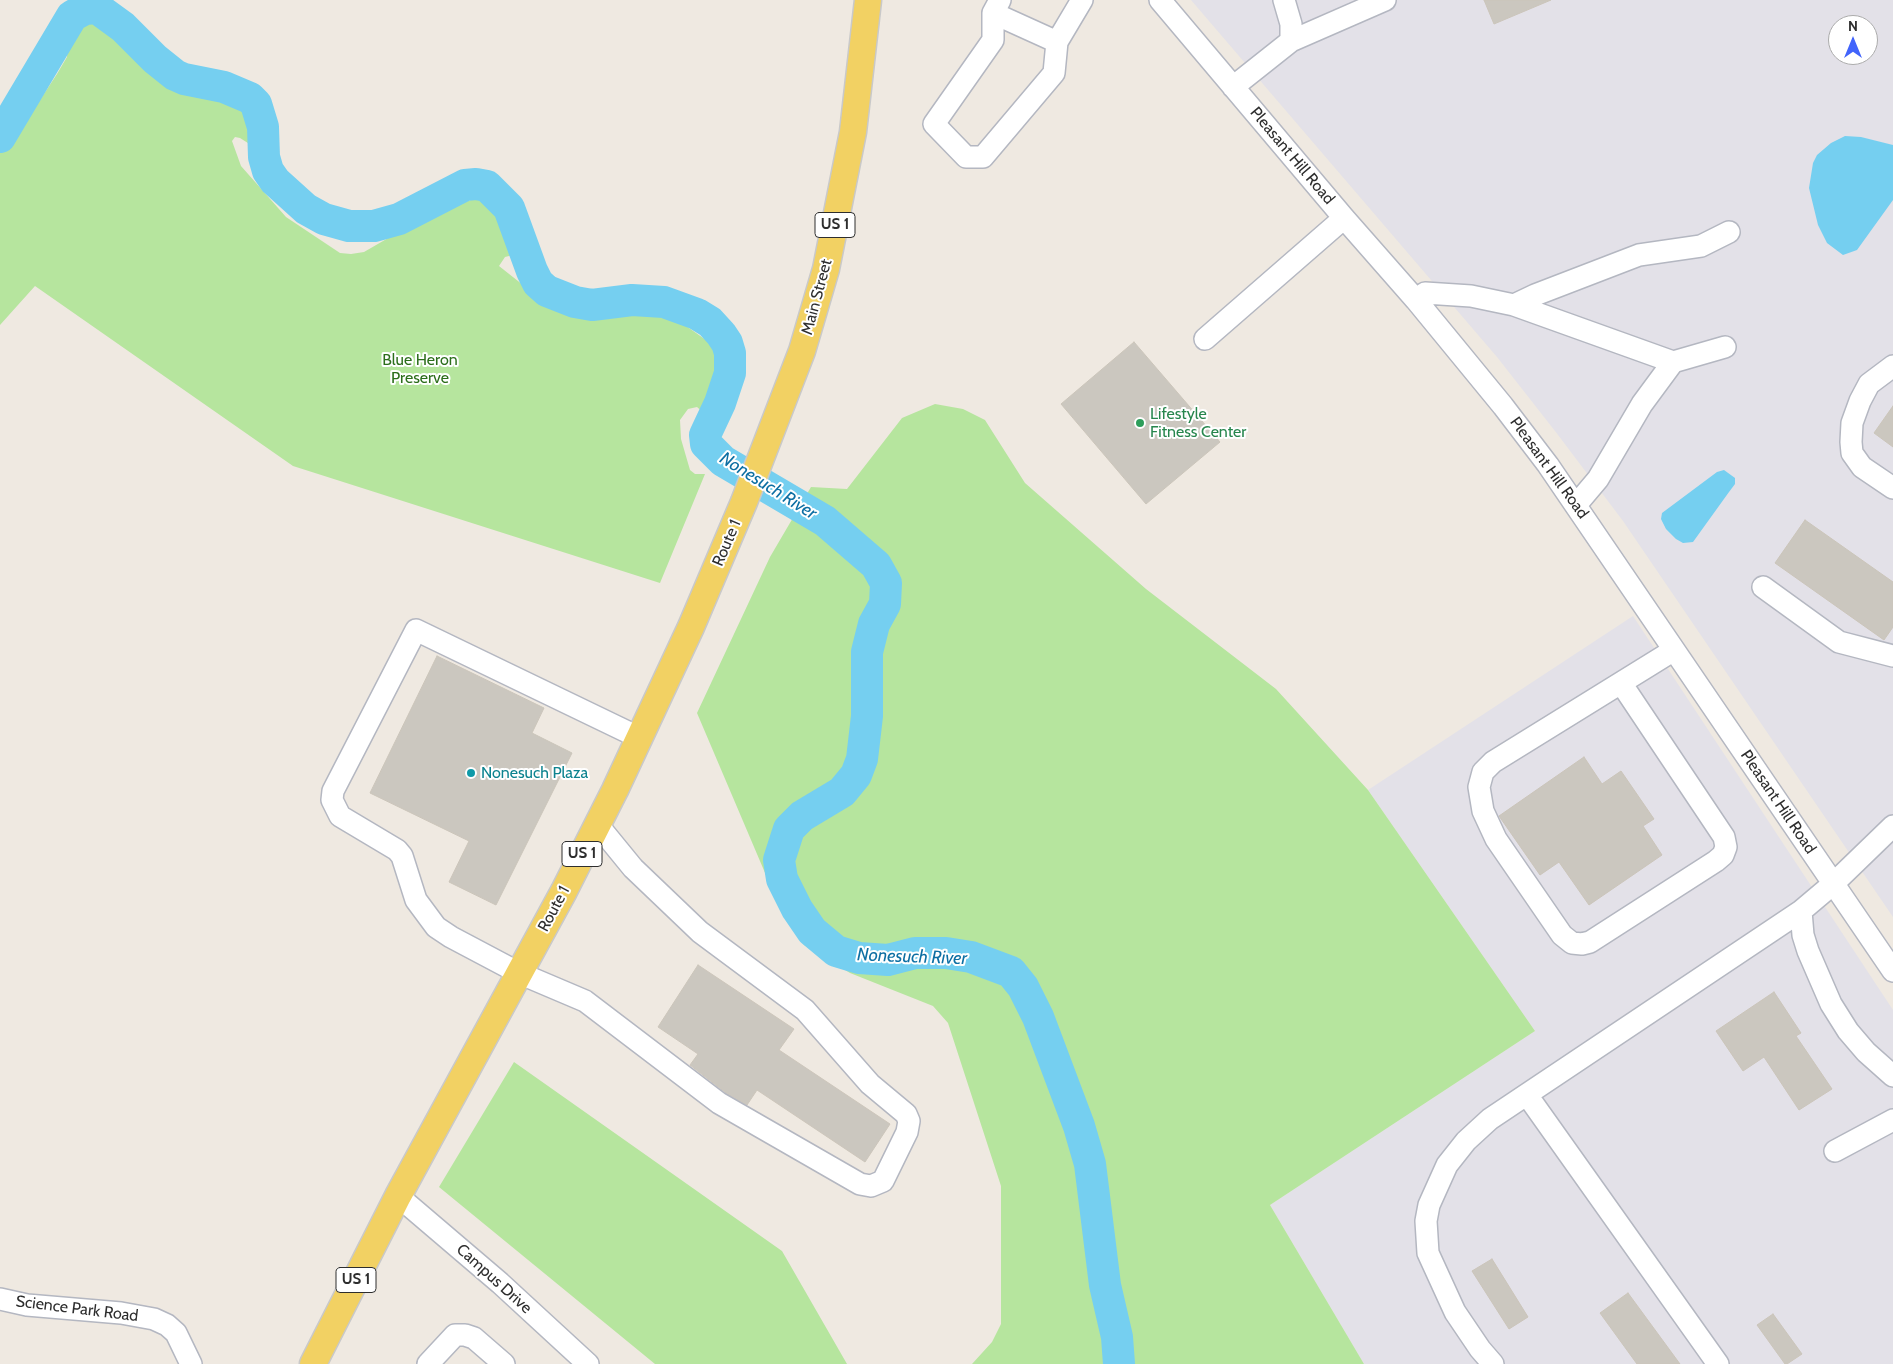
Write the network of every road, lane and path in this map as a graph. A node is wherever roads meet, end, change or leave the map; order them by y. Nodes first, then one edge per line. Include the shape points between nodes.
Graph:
1 (868, 0) edge
2 (1082, 0) edge
3 (1160, 0) edge
4 (1284, 0) edge
5 (1385, 0) edge
6 (997, 7) edge
7 (1291, 41) junction
8 (1058, 42) junction
9 (1234, 87) junction
10 (1344, 218) junction
11 (1729, 232) dead end
12 (1416, 300) junction
13 (1514, 305) junction
14 (1204, 339) dead end
15 (1725, 347) dead end
16 (1673, 362) junction
17 (1893, 366) edge
18 (768, 441) joint
19 (1893, 488) edge
20 (1576, 505) junction
21 (1763, 587) dead end
22 (1674, 650) junction
23 (1893, 656) edge
24 (1621, 683) junction
25 (640, 738) junction
26 (597, 824) junction
27 (1893, 826) edge
28 (1833, 884) junction
29 (1802, 911) junction
30 (1893, 971) edge
31 (519, 973) junction
32 (1893, 1076) edge
33 (1527, 1095) junction
34 (1893, 1120) edge
35 (1836, 1151) dead end
36 (398, 1196) junction
37 (0, 1299) edge
38 (190, 1364) edge
39 (313, 1364) edge
40 (428, 1364) edge
41 (504, 1364) edge
42 (588, 1364) edge
43 (1493, 1364) edge
44 (1718, 1364) edge

1 - 18 main road, Main Street / US 1 via 853,132 826,269 802,351
2 - 8 street
3 - 9 street, Pleasant Hill Road
4 - 7 street via 1291,24
5 - 7 street
6 - 8 street
6 - 8 street via 993,40 934,124 966,157 983,157 1054,73
7 - 9 street
9 - 10 street, Pleasant Hill Road
10 - 12 street, Pleasant Hill Road
10 - 14 street
11 - 13 street via 1701,246 1639,255
12 - 13 street via 1425,293 1471,296
12 - 20 street, Pleasant Hill Road via 1503,406
13 - 16 street
15 - 16 street
16 - 20 street via 1642,404 1598,479
17 - 19 street via 1869,384 1852,423 1851,442 1852,453 1862,467
18 - 25 main road, Route 1 / US 1 via 695,619
20 - 22 street, Pleasant Hill Road
21 - 23 street via 1839,642
22 - 24 street
22 - 28 street, Pleasant Hill Road
24 - 24 street via 1493,762 1483,772 1479,787 1483,810 1496,839 1562,935 1572,943 1590,942 1716,861 1726,847 1724,837
25 - 26 main road, Route 1 / US 1
25 - 31 street via 416,630 333,791 334,807 340,816 392,846 402,856 416,900 436,926
26 - 31 main road, Route 1 / US 1
26 - 31 street via 633,868 700,932 805,1010 870,1084 906,1114 909,1121 907,1132 882,1181 871,1186 860,1184 719,1103 585,1000
27 - 28 street
28 - 29 street
28 - 30 street, Pleasant Hill Road
29 - 32 street via 1803,935 1831,1004 1866,1052
29 - 33 street
31 - 36 main road, Route 1 / US 1
33 - 43 street via 1490,1119 1466,1141 1439,1179 1426,1221 1428,1253 1437,1276 1455,1312
33 - 44 street
34 - 35 street
36 - 39 main road, Route 1 / US 1
36 - 42 street, Campus Drive
37 - 38 street, Science Park Road via 154,1319 176,1333
40 - 41 street via 455,1336 465,1335 474,1338

